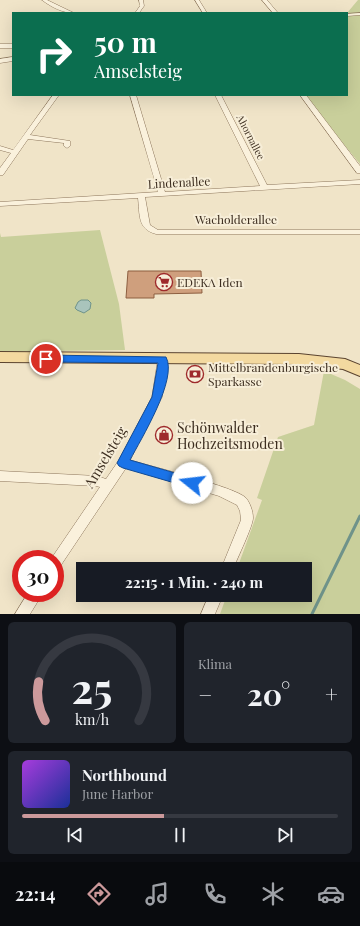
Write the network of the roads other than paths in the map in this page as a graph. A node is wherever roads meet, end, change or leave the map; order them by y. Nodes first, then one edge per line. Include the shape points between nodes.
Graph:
1 (44, 0) edge
2 (141, 0) edge
3 (197, 0) edge
4 (264, 0) edge
5 (69, 12) edge
6 (138, 12) edge
7 (204, 12) edge
8 (275, 12) edge
9 (360, 14) edge
10 (348, 15) edge
11 (1, 39) dead end
12 (2, 45) edge
13 (12, 46) edge
14 (12, 59) edge
15 (0, 61) edge
16 (55, 96) edge
17 (133, 96) edge
18 (219, 96) edge
19 (304, 96) edge
20 (26, 136) junction
21 (67, 146) dead end
22 (0, 148) edge
23 (14, 152) junction
24 (360, 171) edge
25 (0, 173) edge
26 (360, 182) edge
27 (265, 188) junction
28 (162, 194) junction
29 (141, 195) junction
30 (0, 204) edge
31 (360, 232) edge
32 (0, 357) edge
33 (163, 359) junction
34 (360, 371) edge
35 (123, 463) junction
36 (0, 476) edge
37 (107, 484) junction
38 (64, 550) edge
39 (230, 562) edge
40 (30, 602) edge
41 (213, 602) edge
42 (22, 614) edge
43 (208, 614) edge

1 - 5 street
2 - 6 street via 142,6
3 - 7 street
4 - 8 street
9 - 10 street
11 - 12 street
12 - 13 street
14 - 15 street
16 - 20 street
17 - 28 street
18 - 27 street, Ahornallee
19 - 24 street
20 - 21 street via 68,142
20 - 23 street
22 - 23 street
23 - 25 street
26 - 27 street, Lindenallee
27 - 28 street, Lindenallee
28 - 29 street, Lindenallee
29 - 30 street, Lindenallee
29 - 31 street, Wacholderallee via 145,224 156,232
32 - 33 main road
33 - 34 main road via 299,359 344,364
33 - 35 street, Amselsteig via 157,397
35 - 37 street, Amselsteig
35 - 39 street via 220,491 241,501 246,510 247,520
36 - 37 street via 97,481
37 - 38 street, Amselsteig
40 - 42 street
41 - 43 street

